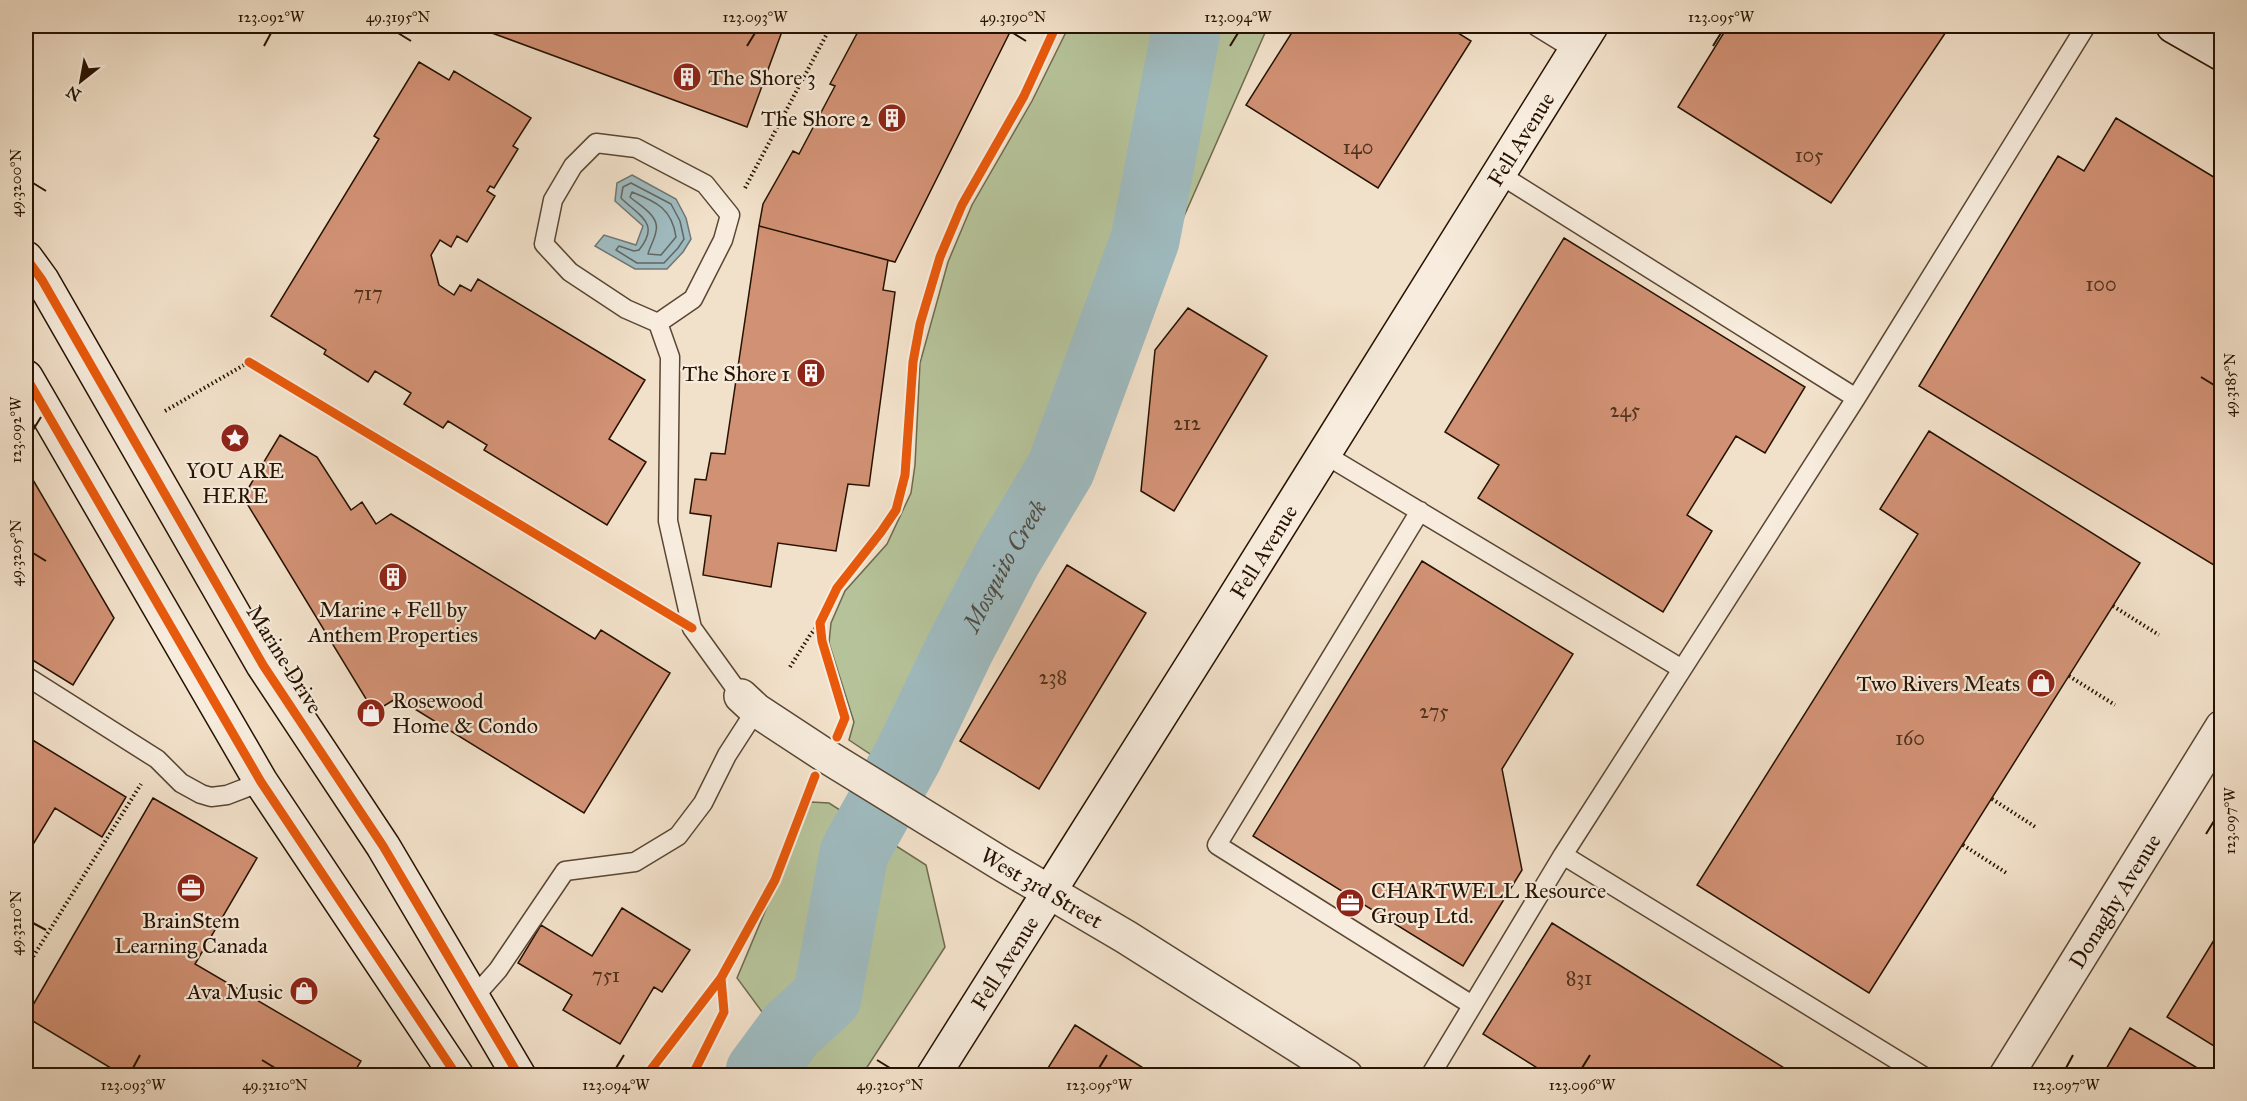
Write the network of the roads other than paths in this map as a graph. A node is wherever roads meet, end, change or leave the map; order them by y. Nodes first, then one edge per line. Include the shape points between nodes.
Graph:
1 (1536, 26) edge
2 (2086, 26) edge
3 (2173, 26) edge
4 (1583, 38) edge
5 (2222, 54) edge
6 (1499, 174) junction
7 (26, 258) edge
8 (658, 323) junction
9 (26, 377) edge
10 (1856, 398) junction
11 (1324, 454) junction
12 (1420, 511) junction
13 (1682, 669) junction
14 (26, 676) edge
15 (749, 703) junction
16 (2222, 727) edge
17 (261, 782) junction
18 (1563, 855) junction
19 (1049, 891) junction
20 (473, 998) junction
21 (1472, 1005) junction
22 (457, 1076) edge
23 (519, 1076) edge
24 (933, 1076) edge
25 (1346, 1076) edge
26 (1430, 1076) edge
27 (1923, 1076) edge
28 (2006, 1076) edge

1 - 4 lane
2 - 10 lane
3 - 5 main road
4 - 6 main road, Fell Avenue
6 - 10 lane
6 - 11 main road, Fell Avenue
7 - 20 main road, Marine Drive via 263,665 383,846
8 - 8 lane via 626,309 570,272 544,244 553,200 573,166 596,143 636,148 705,184 730,215 723,240 693,299
8 - 15 lane via 670,357 668,520 693,628
9 - 17 main road
10 - 13 lane
11 - 12 lane
11 - 19 main road, Fell Avenue
12 - 13 lane
12 - 21 lane via 1217,845
13 - 18 lane
14 - 17 lane via 157,759 181,783 201,794 211,798 227,795
15 - 19 main road, West 3rd Street via 848,769
15 - 20 lane via 703,803 678,836 635,862 565,871 498,970
16 - 28 main road, Donaghy Avenue
17 - 22 main road
18 - 21 lane
18 - 27 lane
19 - 24 main road, Fell Avenue
19 - 25 main road, West 3rd Street
20 - 23 main road, Marine Drive
21 - 26 lane

